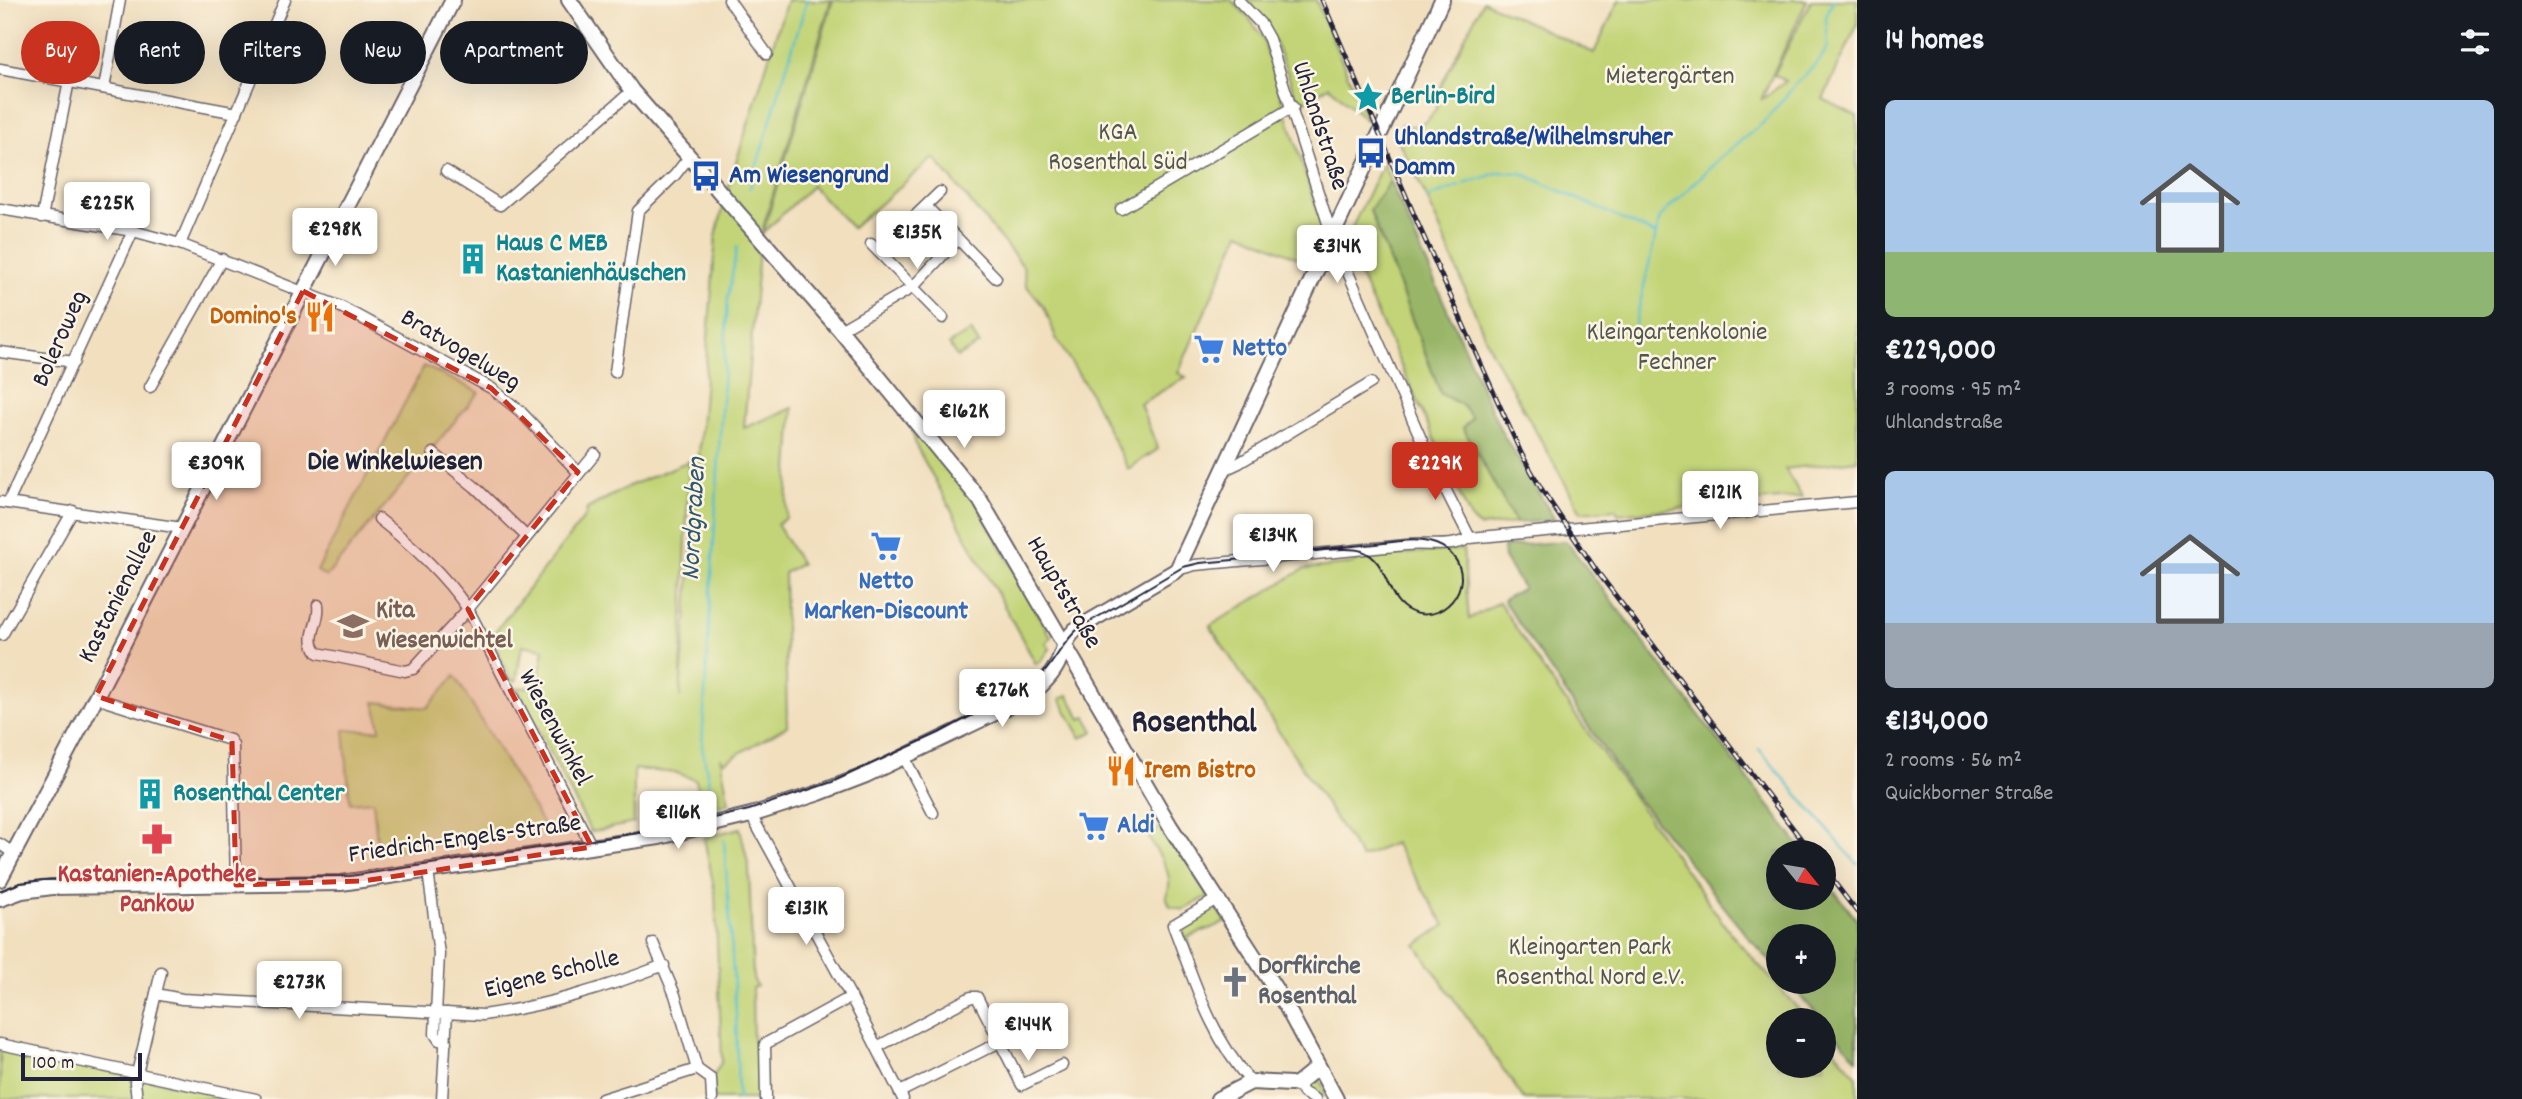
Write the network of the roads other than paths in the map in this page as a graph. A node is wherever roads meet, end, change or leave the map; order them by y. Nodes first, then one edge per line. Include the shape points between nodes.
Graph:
1 (120, 0) edge
2 (285, 0) edge
3 (453, 0) edge
4 (569, 0) edge
5 (729, 0) edge
6 (1238, 0) edge
7 (1442, 0) edge
8 (767, 54) dead end
9 (0, 69) edge
10 (21, 73) edge
11 (68, 84) edge
12 (84, 84) edge
13 (104, 88) junction
14 (632, 91) junction
15 (1293, 107) junction
16 (237, 113) junction
17 (689, 157) junction
18 (446, 171) dead end
19 (940, 192) dead end
20 (926, 206) junction
21 (0, 209) edge
22 (1121, 209) dead end
23 (915, 216) dead end
24 (42, 217) junction
25 (133, 231) junction
26 (1332, 236) junction
27 (957, 240) junction
28 (180, 244) junction
29 (872, 244) dead end
30 (222, 259) junction
31 (996, 278) dead end
32 (912, 288) junction
33 (303, 291) junction
34 (943, 318) dead end
35 (841, 330) junction
36 (0, 352) edge
37 (74, 362) junction
38 (615, 372) dead end
39 (1371, 383) dead end
40 (150, 387) dead end
41 (433, 453) dead end
42 (595, 454) dead end
43 (1224, 470) junction
44 (578, 472) junction
45 (4, 502) edge
46 (1857, 502) edge
47 (73, 511) junction
48 (379, 519) dead end
49 (183, 528) junction
50 (526, 536) junction
51 (1470, 538) junction
52 (1177, 570) junction
53 (318, 605) dead end
54 (468, 609) junction
55 (2, 635) dead end
56 (1064, 645) junction
57 (96, 696) junction
58 (904, 757) junction
59 (933, 813) dead end
60 (751, 815) junction
61 (0, 844) edge
62 (592, 847) junction
63 (13, 853) junction
64 (428, 871) junction
65 (0, 879) edge
66 (236, 885) junction
67 (1217, 898) junction
68 (0, 899) edge
69 (653, 943) dead end
70 (664, 965) junction
71 (161, 972) dead end
72 (156, 995) junction
73 (851, 996) junction
74 (442, 1013) junction
75 (1000, 1042) junction
76 (0, 1044) edge
77 (877, 1046) junction
78 (1062, 1065) dead end
79 (1318, 1067) junction
80 (697, 1069) junction
81 (138, 1073) junction
82 (1251, 1082) junction
83 (1294, 1084) junction
84 (902, 1095) edge
85 (137, 1099) edge
86 (256, 1099) edge
87 (442, 1099) edge
88 (602, 1099) edge
89 (712, 1099) edge
90 (766, 1099) edge
91 (1218, 1099) edge
92 (1315, 1099) edge
93 (1336, 1099) edge

1 - 13 street
2 - 16 street
3 - 33 main road, Kastanienallee
4 - 14 main road, Hauptstraße
5 - 8 street
6 - 15 street, Uhlandstraße via 1269,39
7 - 26 main road
9 - 10 street
11 - 24 street
12 - 13 street
13 - 16 street
14 - 17 main road, Hauptstraße
14 - 18 street via 500,205
15 - 22 street
15 - 26 street, Uhlandstraße
16 - 28 street
17 - 35 main road, Hauptstraße
17 - 38 street via 638,211
19 - 20 street
20 - 23 street
20 - 27 street
21 - 24 street, Bratvogelweg
24 - 25 street, Bratvogelweg
25 - 28 street, Bratvogelweg
25 - 37 street, Boleroweg
26 - 43 main road
26 - 51 street, Uhlandstraße via 1429,457
27 - 31 street
27 - 32 street
28 - 30 street, Bratvogelweg
29 - 32 street
30 - 33 street, Bratvogelweg
30 - 40 street
32 - 34 street
32 - 35 street
33 - 44 street, Bratvogelweg via 491,388 520,411
33 - 49 main road, Kastanienallee
35 - 56 main road, Hauptstraße via 980,500
36 - 37 street
37 - 45 street, Boleroweg
39 - 43 street
41 - 50 street
42 - 44 street
43 - 52 main road
44 - 50 street
45 - 47 street
46 - 51 street
47 - 49 street
47 - 55 street
48 - 54 street, Wiesenwinkel via 419,551
49 - 57 main road, Kastanienallee
50 - 54 street
51 - 52 street via 1457,544 1410,544
52 - 56 main road, Friedrich-Engels-Straße via 1074,630
53 - 54 street via 311,636 318,653 405,671 420,663
54 - 62 street, Wiesenwinkel
56 - 58 main road, Friedrich-Engels-Straße via 1054,669 1034,692
56 - 67 main road, Hauptstraße
57 - 63 main road, Kastanienallee
57 - 66 street via 233,744
58 - 59 street
58 - 60 main road, Friedrich-Engels-Straße via 819,793
60 - 62 main road, Friedrich-Engels-Straße via 680,833
60 - 73 street
61 - 63 street
62 - 64 main road, Friedrich-Engels-Straße
63 - 65 main road, Kastanienallee
64 - 66 main road, Friedrich-Engels-Straße via 341,883
64 - 74 street
66 - 68 main road, Friedrich-Engels-Straße via 52,887
67 - 79 main road, Hauptstraße via 1280,996
67 - 82 street via 1173,925 1210,1021 1235,1065
69 - 70 street, Eigene Scholle
70 - 74 street, Eigene Scholle via 595,991 526,1009 483,1015
70 - 80 street, Eigene Scholle
71 - 72 street
72 - 74 street, Eigene Scholle
72 - 81 street
73 - 77 street
73 - 90 street via 765,1044
74 - 87 street via 435,1034 446,1042
75 - 77 street via 980,1000 971,997
75 - 78 street via 1022,1085
75 - 84 street
76 - 81 street
77 - 84 street
79 - 83 main road
79 - 93 main road, Hauptstraße
80 - 88 street
80 - 89 street via 711,1079
81 - 85 street
81 - 86 street
82 - 83 main road
82 - 91 main road
83 - 92 street

